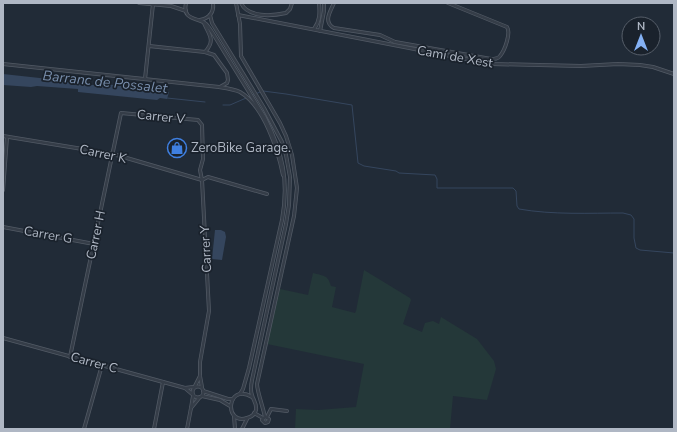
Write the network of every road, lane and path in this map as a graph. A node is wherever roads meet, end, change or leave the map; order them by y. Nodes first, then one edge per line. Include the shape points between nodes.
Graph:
1 (139, 3) edge
2 (186, 3) edge
3 (213, 3) edge
4 (236, 3) edge
5 (241, 3) edge
6 (292, 3) edge
7 (319, 3) edge
8 (324, 3) edge
9 (334, 3) edge
10 (448, 3) edge
11 (153, 4) junction
12 (186, 11) junction
13 (210, 15) junction
14 (238, 15) junction
15 (200, 21) junction
16 (204, 22) junction
17 (313, 29) junction
18 (320, 31) junction
19 (149, 46) junction
20 (205, 52) junction
21 (3, 64) edge
22 (674, 74) edge
23 (145, 79) junction
24 (219, 87) junction
25 (121, 113) joint
26 (200, 121) joint
27 (3, 136) edge
28 (7, 137) junction
29 (113, 154) junction
30 (202, 180) junction
31 (285, 186) junction
32 (3, 190) edge
33 (267, 194) dead end
34 (3, 227) edge
35 (94, 244) junction
36 (3, 338) edge
37 (70, 357) junction
38 (102, 365) junction
39 (200, 376) junction
40 (163, 382) junction
41 (195, 387) junction
42 (185, 388) junction
43 (202, 388) junction
44 (203, 391) junction
45 (240, 394) junction
46 (193, 395) junction
47 (201, 396) junction
48 (252, 397) junction
49 (233, 399) junction
50 (230, 406) junction
51 (191, 408) junction
52 (287, 411) dead end
53 (254, 413) junction
54 (234, 416) junction
55 (265, 417) junction
56 (247, 418) junction
57 (84, 429) edge
58 (154, 429) edge
59 (187, 429) edge
60 (235, 429) edge
61 (242, 429) edge

1 - 11 street
2 - 12 street
3 - 13 street
4 - 14 street
5 - 6 street via 248,12 262,14 286,13
7 - 17 street via 318,23
8 - 18 street
9 - 10 street via 328,18 329,24 334,28 380,35 395,42 491,59 500,57 508,36 507,27
11 - 12 street
11 - 19 street
12 - 15 street via 190,17
13 - 15 street
13 - 48 street via 212,23 275,126 286,155 290,177 286,224 252,380
14 - 17 street, Camí de Xest
14 - 55 street via 241,56 286,136 297,188 294,216 257,384
15 - 16 street
16 - 20 street via 211,41
16 - 31 street via 272,132 284,167
17 - 18 street, Camí de Xest
18 - 22 street, Camí de Xest via 492,64 640,65
19 - 20 street
19 - 23 street
20 - 24 street via 214,55 227,73 228,80
21 - 23 street
23 - 24 street
24 - 31 street via 238,91 251,101 258,111 277,149
25 - 26 street, Carrer V
25 - 29 street, Carrer H
26 - 30 street, Carrer Y
27 - 28 street, Carrer K
28 - 29 street, Carrer K
28 - 32 street
29 - 30 street, Carrer K
29 - 35 street, Carrer H
30 - 33 street, Carrer K via 208,177
30 - 39 street, Carrer Y via 209,311
31 - 45 street via 282,220 249,368
34 - 35 street, Carrer G
35 - 37 street, Carrer H
36 - 37 street, Carrer C
37 - 38 street, Carrer C
38 - 40 street, Carrer C
38 - 57 street
39 - 41 street, Carrer Y
39 - 43 street, Carrer Y
40 - 42 street, Carrer C
40 - 58 street
41 - 42 street, Carrer C
41 - 43 street
41 - 46 street
42 - 46 street, Carrer C
43 - 44 street
44 - 47 street
44 - 49 street
45 - 48 street
45 - 49 street
46 - 47 street via 197,398
46 - 51 street
47 - 50 street via 220,400
47 - 51 street
48 - 53 street via 256,404
49 - 50 street
50 - 54 street
51 - 59 street
52 - 55 street via 271,409
53 - 55 street
53 - 56 street
54 - 56 street
54 - 60 street
56 - 61 street

